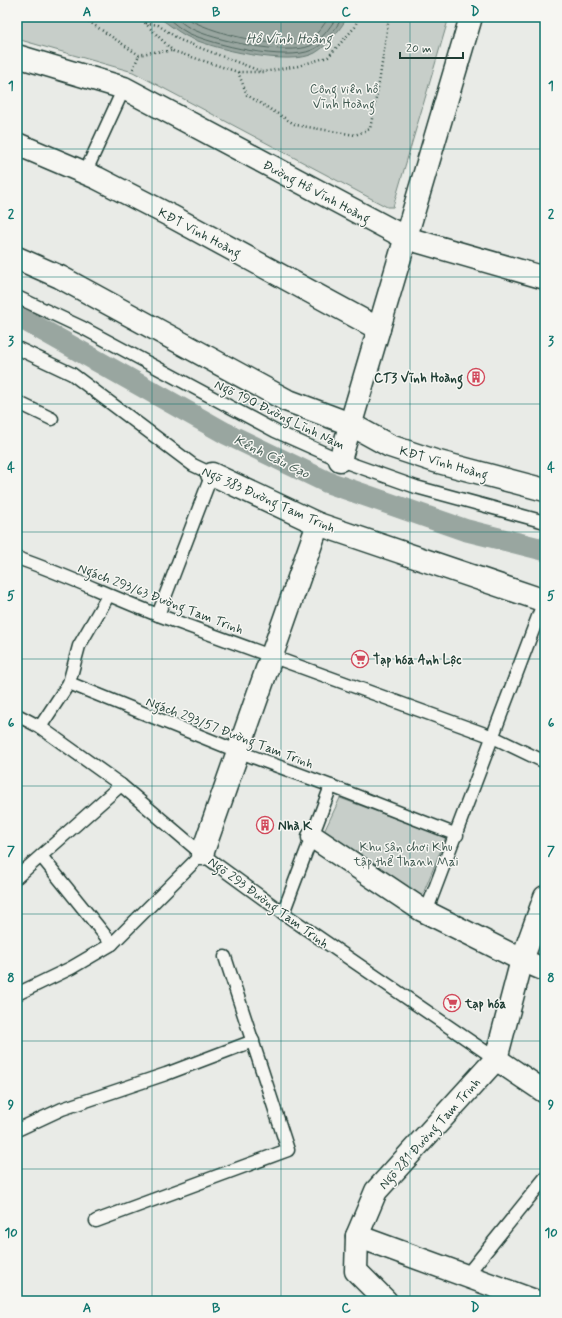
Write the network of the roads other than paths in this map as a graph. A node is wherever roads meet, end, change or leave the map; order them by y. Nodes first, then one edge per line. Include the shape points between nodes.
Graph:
1 (471, 17) edge
2 (17, 56) edge
3 (127, 82) junction
4 (17, 144) edge
5 (85, 173) junction
6 (406, 238) junction
7 (17, 258) edge
8 (545, 278) edge
9 (17, 297) edge
10 (379, 329) junction
11 (17, 348) edge
12 (17, 402) edge
13 (52, 420) dead end
14 (350, 424) junction
15 (340, 460) junction
16 (212, 474) junction
17 (544, 488) edge
18 (545, 522) edge
19 (318, 524) junction
20 (17, 558) edge
21 (108, 596) junction
22 (545, 601) edge
23 (158, 615) junction
24 (273, 656) junction
25 (69, 683) junction
26 (17, 715) edge
27 (40, 728) junction
28 (493, 737) junction
29 (237, 751) junction
30 (545, 762) edge
31 (121, 785) junction
32 (331, 786) junction
33 (457, 835) junction
34 (313, 837) junction
35 (202, 854) junction
36 (41, 856) junction
37 (17, 877) edge
38 (545, 896) edge
39 (426, 912) junction
40 (283, 913) junction
41 (112, 944) junction
42 (225, 957) dead end
43 (522, 960) junction
44 (545, 970) edge
45 (17, 994) edge
46 (253, 1041) junction
47 (496, 1059) junction
48 (545, 1092) edge
49 (17, 1130) edge
50 (545, 1178) edge
51 (96, 1221) dead end
52 (357, 1236) junction
53 (466, 1276) junction
54 (386, 1301) edge
55 (535, 1301) edge

1 - 6 street
2 - 3 street, Đường Hồ Vĩnh Hoàng
3 - 5 lane
3 - 6 street, Đường Hồ Vĩnh Hoàng
4 - 5 street, KĐT Vĩnh Hoàng
5 - 10 street, KĐT Vĩnh Hoàng via 171,216
6 - 8 street
6 - 10 street
7 - 14 street, KĐT Vĩnh Hoàng via 60,277 286,400
9 - 15 lane, Ngõ 190 Đường Lĩnh Nam via 83,328 275,431
10 - 14 street
11 - 16 lane, Ngõ 383 Đường Tam Trinh via 72,374 193,465
12 - 13 lane
14 - 15 street
14 - 17 street, KĐT Vĩnh Hoàng via 390,446 435,461
15 - 18 lane, Ngõ 190 Đường Lĩnh Nam via 416,487
16 - 19 street, Ngõ 383 Đường Tam Trinh
16 - 23 lane
19 - 22 street, Ngõ 383 Đường Tam Trinh
19 - 24 street, Ngõ 293 Đường Tam Trinh
20 - 21 lane, Ngách 293/63 Đường Tam Trinh via 52,570
21 - 23 lane, Ngách 293/63 Đường Tam Trinh
21 - 25 lane via 79,646
22 - 28 lane
23 - 24 lane, Ngách 293/63 Đường Tam Trinh
24 - 28 lane, Ngách 293/63 Đường Tam Trinh
24 - 29 street, Ngõ 293 Đường Tam Trinh
25 - 27 lane
25 - 29 lane, Ngách 293/57 Đường Tam Trinh
26 - 27 lane
27 - 31 lane
28 - 30 lane, Ngách 293/63 Đường Tam Trinh
28 - 33 lane
29 - 32 lane, Ngách 293/57 Đường Tam Trinh
29 - 35 street, Ngõ 293 Đường Tam Trinh
31 - 35 lane
31 - 36 lane
32 - 33 lane, Ngách 293/57 Đường Tam Trinh
32 - 34 lane
33 - 39 lane
34 - 39 street
34 - 40 lane
35 - 40 lane, Ngõ 293 Đường Tam Trinh
35 - 41 lane
36 - 37 lane
36 - 41 lane
38 - 43 street
39 - 43 street
40 - 47 lane, Ngõ 293 Đường Tam Trinh
41 - 45 lane via 71,968
42 - 46 lane
43 - 44 street
43 - 47 street
46 - 49 lane via 62,1109
46 - 51 lane via 288,1150
47 - 48 street, Ngõ 293 Đường Tam Trinh
47 - 52 street, Ngõ 281 Đường Tam Trinh via 376,1191
50 - 53 lane
52 - 53 street
52 - 54 street via 356,1271
53 - 55 street

